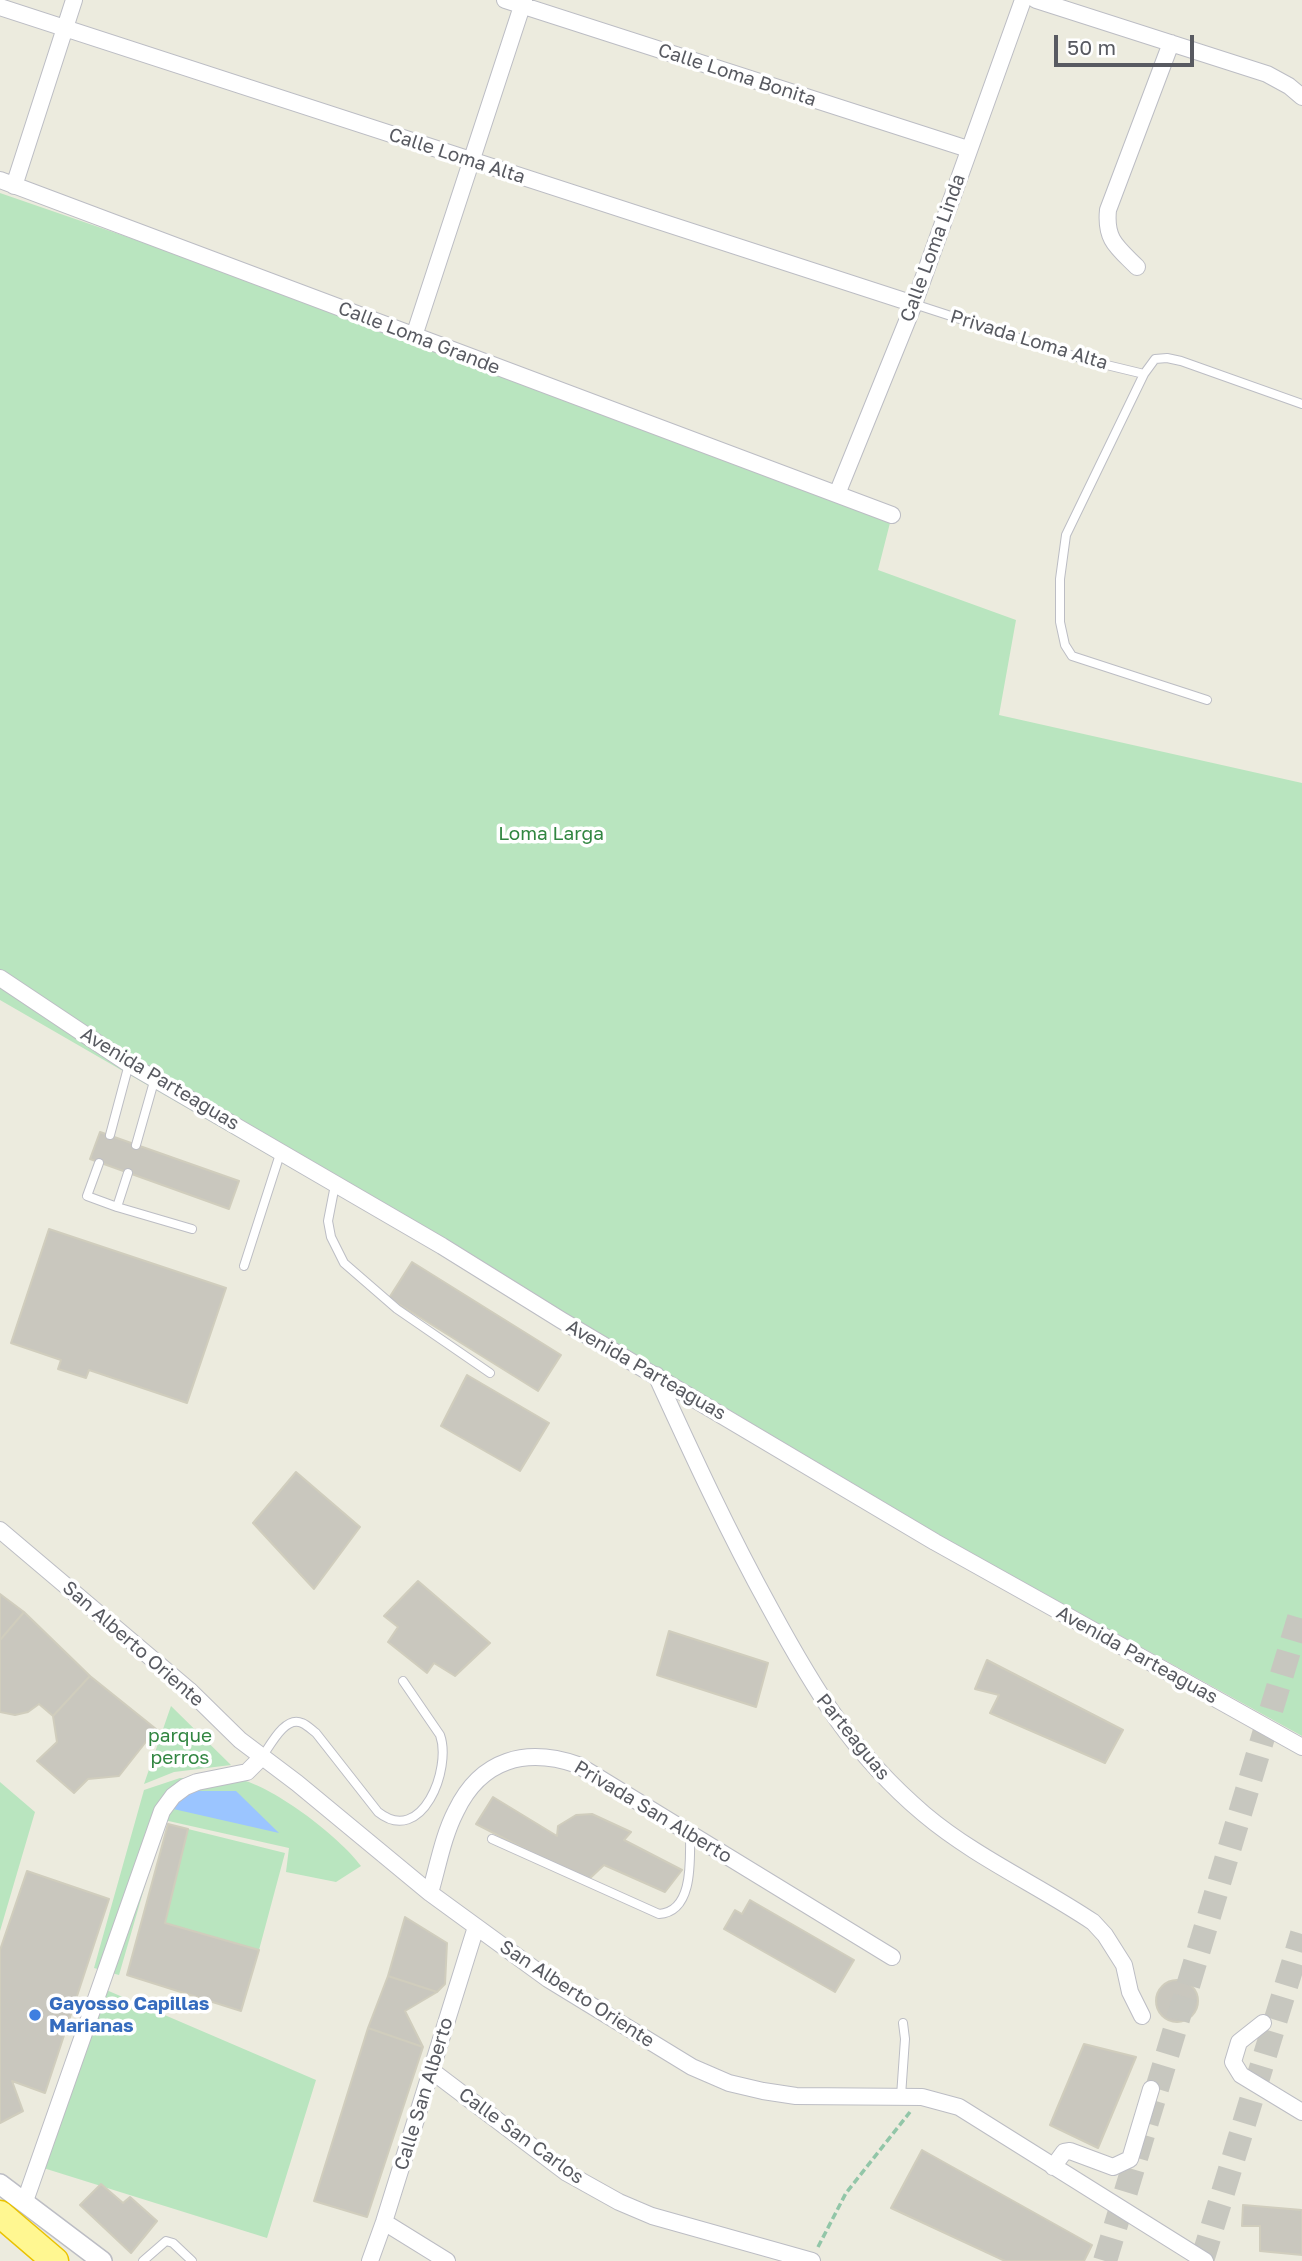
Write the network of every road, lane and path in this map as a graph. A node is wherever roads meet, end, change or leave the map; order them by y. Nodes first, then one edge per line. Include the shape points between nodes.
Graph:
1 (74, 0) edge
2 (505, 0) edge
3 (1023, 0) edge
4 (1036, 0) edge
5 (524, 3) edge
6 (0, 7) edge
7 (65, 29) junction
8 (1171, 43) junction
9 (1302, 97) edge
10 (968, 149) junction
11 (472, 160) junction
12 (7, 183) edge
13 (1137, 267) dead end
14 (914, 304) junction
15 (414, 336) junction
16 (1144, 374) junction
17 (1302, 404) edge
18 (837, 494) junction
19 (892, 515) dead end
20 (1207, 700) dead end
21 (0, 978) edge
22 (130, 1064) junction
23 (155, 1078) junction
24 (110, 1135) dead end
25 (136, 1144) dead end
26 (281, 1151) junction
27 (99, 1163) dead end
28 (128, 1173) dead end
29 (335, 1185) junction
30 (117, 1207) junction
31 (192, 1229) dead end
32 (244, 1266) dead end
33 (490, 1373) dead end
34 (656, 1375) junction
35 (0, 1530) edge
36 (403, 1681) dead end
37 (1302, 1747) edge
38 (262, 1758) junction
39 (690, 1833) junction
40 (492, 1839) dead end
41 (430, 1893) junction
42 (476, 1927) junction
43 (892, 1957) dead end
44 (1142, 2016) dead end
45 (903, 2023) dead end
46 (1263, 2023) dead end
47 (432, 2071) junction
48 (1151, 2089) dead end
49 (901, 2096) junction
50 (922, 2097) junction
51 (1302, 2112) edge
52 (1053, 2168) junction
53 (0, 2184) edge
54 (24, 2200) junction
55 (0, 2214) edge
56 (384, 2222) junction
57 (812, 2260) edge
58 (55, 2261) edge
59 (102, 2261) edge
60 (143, 2261) edge
61 (192, 2261) edge
62 (370, 2261) edge
63 (447, 2261) edge
64 (1206, 2261) edge

1 - 7 street
2 - 5 street, Calle Loma Bonita
3 - 10 street, Calle Loma Linda
4 - 8 street
5 - 10 street, Calle Loma Bonita
5 - 11 street
6 - 7 street, Calle Loma Alta
7 - 11 street, Calle Loma Alta
7 - 12 street
8 - 9 street via 1267,74
8 - 13 street via 1108,210 1111,241
10 - 14 street, Calle Loma Linda
11 - 14 street, Calle Loma Alta
11 - 15 street
12 - 15 street, Calle Loma Grande
14 - 16 lane, Privada Loma Alta
14 - 18 street, Calle Loma Linda
15 - 18 street, Calle Loma Grande
16 - 17 lane via 1155,359 1167,358
16 - 20 lane via 1066,535 1060,579 1062,637 1073,656
18 - 19 street, Calle Loma Grande
21 - 22 street, Avenida Parteaguas
22 - 23 street, Avenida Parteaguas
22 - 24 lane
23 - 25 lane
23 - 26 street, Avenida Parteaguas
26 - 29 street, Avenida Parteaguas
26 - 32 lane
27 - 30 lane via 87,1196
28 - 30 lane
29 - 33 lane via 328,1222 344,1263 397,1309
29 - 34 street, Avenida Parteaguas
30 - 31 lane
34 - 37 street, Avenida Parteaguas via 935,1542
34 - 44 street, Parteaguas via 707,1490 811,1683 845,1732 880,1775 926,1816 1093,1922 1124,1965
35 - 38 street, San Alberto Oriente
36 - 38 lane via 443,1743 441,1773 425,1807 414,1817 405,1821 385,1818 303,1723 283,1728
38 - 41 street, San Alberto Oriente
38 - 54 street via 247,1772 185,1787 163,1811
39 - 40 lane via 687,1884 679,1905 659,1914
39 - 41 street, Privada San Alberto via 578,1765 558,1758 519,1758 492,1768 464,1796 454,1813
39 - 43 street, Privada San Alberto
41 - 42 street, San Alberto Oriente
42 - 47 street, Calle San Alberto
42 - 49 street, San Alberto Oriente via 559,1986 692,2067 729,2084 796,2095
45 - 49 lane
46 - 51 street via 1239,2042 1233,2062 1241,2074
47 - 56 street, Calle San Alberto
47 - 57 street, Calle San Carlos via 567,2173 619,2202 652,2216
48 - 52 street via 1130,2158 1113,2166 1070,2151 1064,2152
49 - 50 street, San Alberto Oriente
50 - 52 street, San Alberto Oriente via 959,2107
50 - 57 path via 846,2193
52 - 64 street, San Alberto Oriente
53 - 54 street
54 - 59 street
55 - 58 highway
56 - 62 street, Calle San Alberto
56 - 63 street
60 - 61 lane via 166,2241

